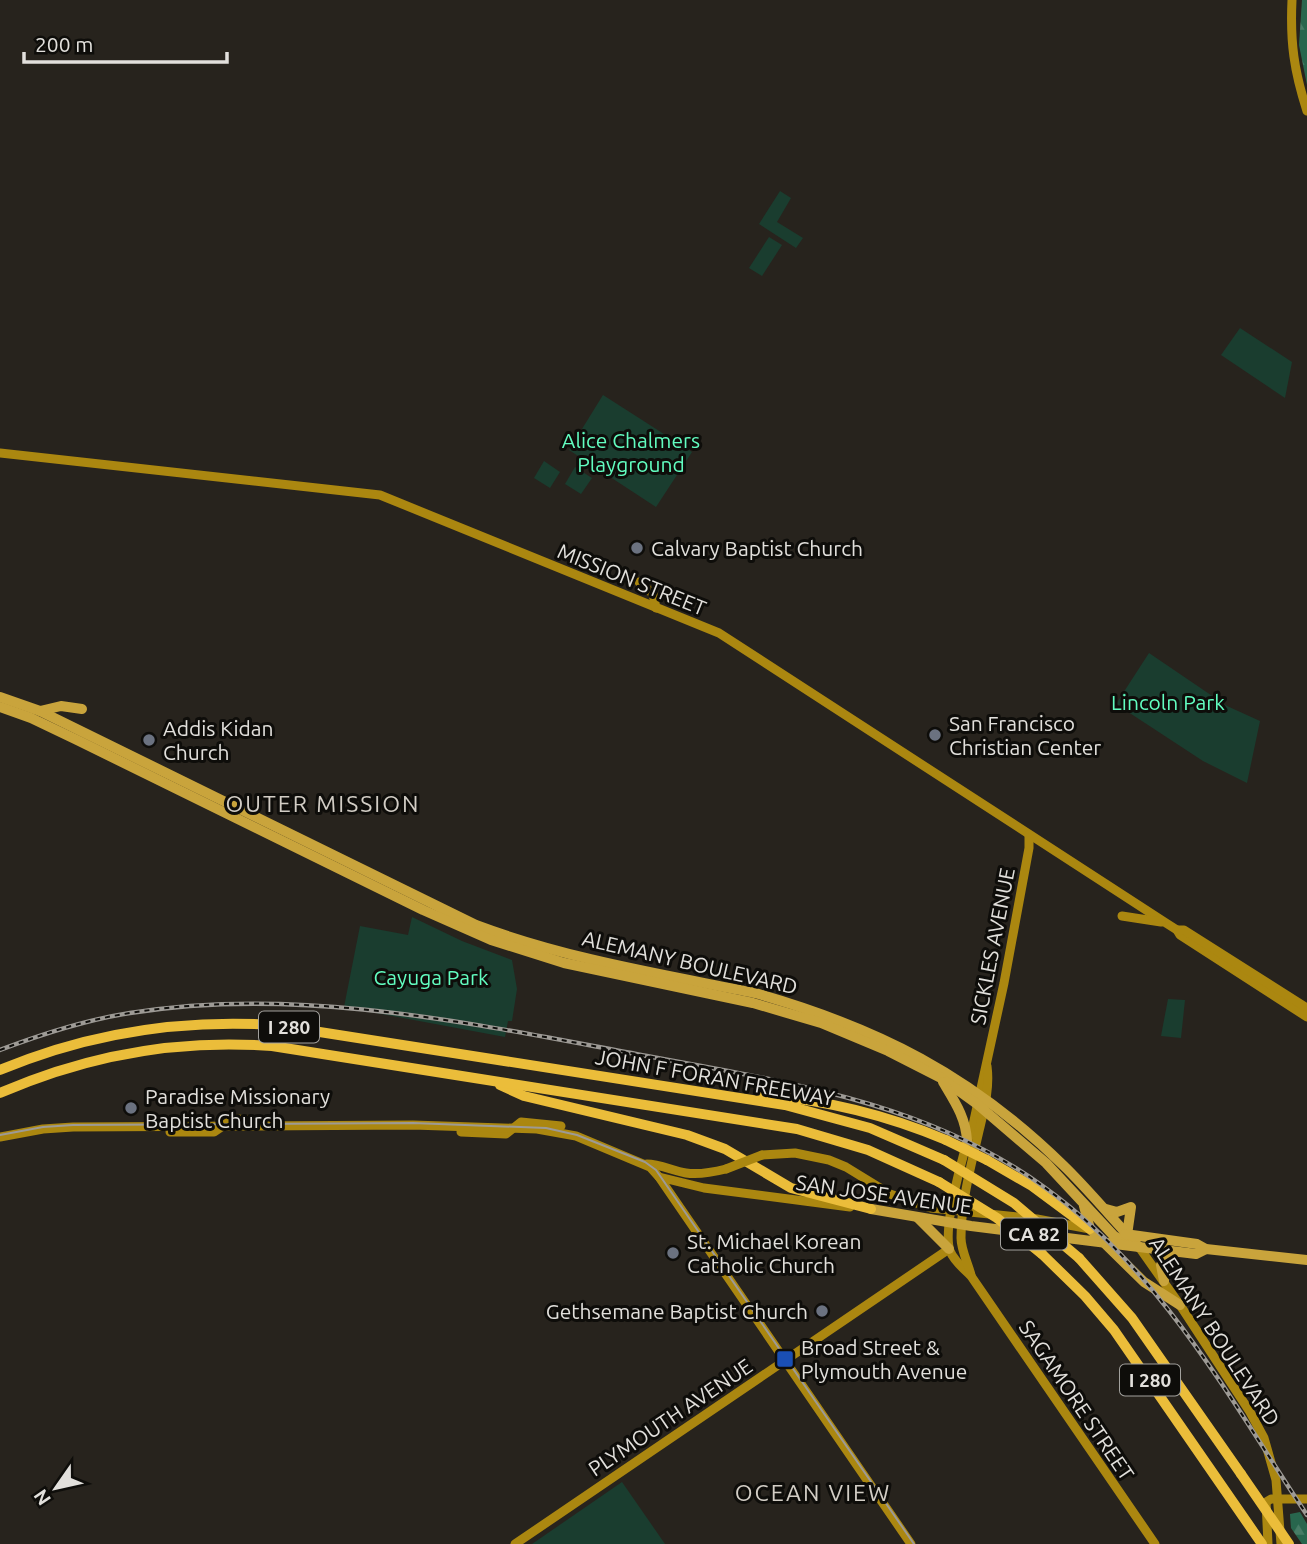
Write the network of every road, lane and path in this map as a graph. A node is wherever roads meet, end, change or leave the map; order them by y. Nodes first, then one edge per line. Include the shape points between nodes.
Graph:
1 (1292, 0) edge
2 (1307, 111) edge
3 (0, 453) edge
4 (639, 582) dead end
5 (656, 608) junction
6 (0, 697) edge
7 (0, 708) edge
8 (82, 709) dead end
9 (40, 711) junction
10 (1029, 835) junction
11 (1138, 905) junction
12 (1166, 923) junction
13 (1177, 930) junction
14 (1307, 1008) edge
15 (1307, 1017) edge
16 (912, 1042) dead end
17 (892, 1043) junction
18 (0, 1070) edge
19 (488, 1079) junction
20 (941, 1079) junction
21 (698, 1091) junction
22 (0, 1093) edge
23 (981, 1102) junction
24 (0, 1137) edge
25 (967, 1142) junction
26 (645, 1164) junction
27 (687, 1173) junction
28 (659, 1177) junction
29 (695, 1186) junction
30 (1081, 1200) junction
31 (1103, 1208) junction
32 (871, 1209) junction
33 (951, 1210) junction
34 (683, 1212) junction
35 (962, 1212) junction
36 (917, 1218) junction
37 (950, 1223) junction
38 (961, 1224) junction
39 (1090, 1229) junction
40 (1110, 1232) junction
41 (1127, 1235) junction
42 (1106, 1243) junction
43 (1139, 1247) junction
44 (949, 1249) junction
45 (1206, 1249) junction
46 (1170, 1251) junction
47 (1307, 1260) edge
48 (971, 1276) junction
49 (1164, 1281) junction
50 (1180, 1305) junction
51 (784, 1360) junction
52 (1278, 1498) junction
53 (1307, 1500) edge
54 (1279, 1510) junction
55 (515, 1544) edge
56 (911, 1544) edge
57 (1154, 1544) edge
58 (1262, 1544) edge
59 (1268, 1544) edge
60 (1281, 1544) edge
61 (1289, 1544) edge

1 - 2 main road via 1290,41
3 - 5 main road, MISSION STREET via 380,495
4 - 5 main road via 653,594
5 - 10 main road, MISSION STREET via 719,633
6 - 9 main road, ALEMANY BOULEVARD
7 - 20 main road, ALEMANY BOULEVARD via 31,718 491,940 564,963 788,1013 868,1042
8 - 9 main road via 61,706
9 - 17 main road, ALEMANY BOULEVARD via 476,925 561,953 755,993 824,1014
10 - 11 main road, MISSION STREET
10 - 23 main road, SICKLES AVENUE via 987,1064 989,1080
11 - 12 main road, MISSION STREET
11 - 12 main road via 1122,916
12 - 13 main road, MISSION STREET
13 - 14 main road, MISSION STREET via 1184,930
13 - 15 main road, MISSION STREET
16 - 17 main road
17 - 23 main road, ALEMANY BOULEVARD via 932,1063
18 - 21 highway, JOHN F FORAN FREEWAY / I 280 via 114,1034 231,1023 304,1028
19 - 22 highway, JOHN F FORAN FREEWAY / I 280 via 301,1049 213,1044 96,1060
19 - 32 highway via 524,1096 699,1139 791,1188
19 - 58 highway, JOHN F FORAN FREEWAY / I 280, bridge via 804,1131 868,1150 939,1182 997,1218 1085,1296 1114,1330
20 - 23 main road, ALEMANY BOULEVARD
20 - 25 main road via 960,1110
21 - 39 highway, bridge via 822,1102 887,1118 987,1160
21 - 61 highway, JOHN F FORAN FREEWAY / I 280, bridge via 835,1117 890,1136 944,1160 1014,1203 1079,1258 1132,1318
23 - 25 main road, SICKLES AVENUE
23 - 30 main road, ALEMANY BOULEVARD
23 - 31 main road, ALEMANY BOULEVARD via 1057,1159
23 - 35 main road, SICKLES AVENUE
24 - 26 main road, SAN JOSE AVENUE via 63,1127 514,1128 568,1133
25 - 33 main road, SICKLES AVENUE
26 - 27 main road, SAN JOSE AVENUE
26 - 28 main road, SAN JOSE AVENUE
27 - 28 main road
27 - 33 main road, SAN JOSE AVENUE, bridge via 726,1169 787,1153 821,1158 846,1167 890,1195
28 - 29 main road, SAN JOSE AVENUE
28 - 34 main road
29 - 32 main road, SAN JOSE AVENUE
29 - 34 main road via 682,1188 678,1194
30 - 39 main road
30 - 40 main road, ALEMANY BOULEVARD
31 - 41 main road, ALEMANY BOULEVARD
31 - 41 main road via 1117,1212 1131,1207
32 - 36 main road, SAN JOSE AVENUE / CA 82
33 - 35 main road, SAN JOSE AVENUE
33 - 37 main road, SICKLES AVENUE
34 - 51 main road
35 - 38 main road, SICKLES AVENUE
35 - 39 main road, SAN JOSE AVENUE
36 - 37 main road, SAN JOSE AVENUE / CA 82
36 - 44 main road
37 - 38 main road, SAN JOSE AVENUE / CA 82
37 - 44 main road
38 - 42 main road, SAN JOSE AVENUE / CA 82
38 - 48 main road, SAGAMORE STREET via 961,1246
39 - 40 main road, SAN JOSE AVENUE / CA 82
39 - 42 main road
40 - 41 main road, SAN JOSE AVENUE / CA 82
40 - 43 main road
41 - 43 main road, ALEMANY BOULEVARD
41 - 45 main road, SAN JOSE AVENUE / CA 82 via 1198,1244
42 - 43 main road, SAN JOSE AVENUE / CA 82
42 - 50 main road via 1143,1282
43 - 46 main road, SAN JOSE AVENUE / CA 82
43 - 49 main road, ALEMANY BOULEVARD
44 - 48 main road, SAGAMORE STREET
44 - 51 main road, PLYMOUTH AVENUE
45 - 46 main road, SAN JOSE AVENUE / CA 82 via 1196,1254
45 - 47 main road, SAN JOSE AVENUE / CA 82
46 - 49 main road via 1161,1265
48 - 57 main road, SAGAMORE STREET
49 - 50 main road, ALEMANY BOULEVARD
50 - 52 main road, ALEMANY BOULEVARD via 1261,1432 1274,1467
51 - 55 main road, PLYMOUTH AVENUE
51 - 56 main road
52 - 53 main road
52 - 54 main road, ALEMANY BOULEVARD
52 - 59 main road via 1265,1505
53 - 54 main road
54 - 60 main road, ALEMANY BOULEVARD

